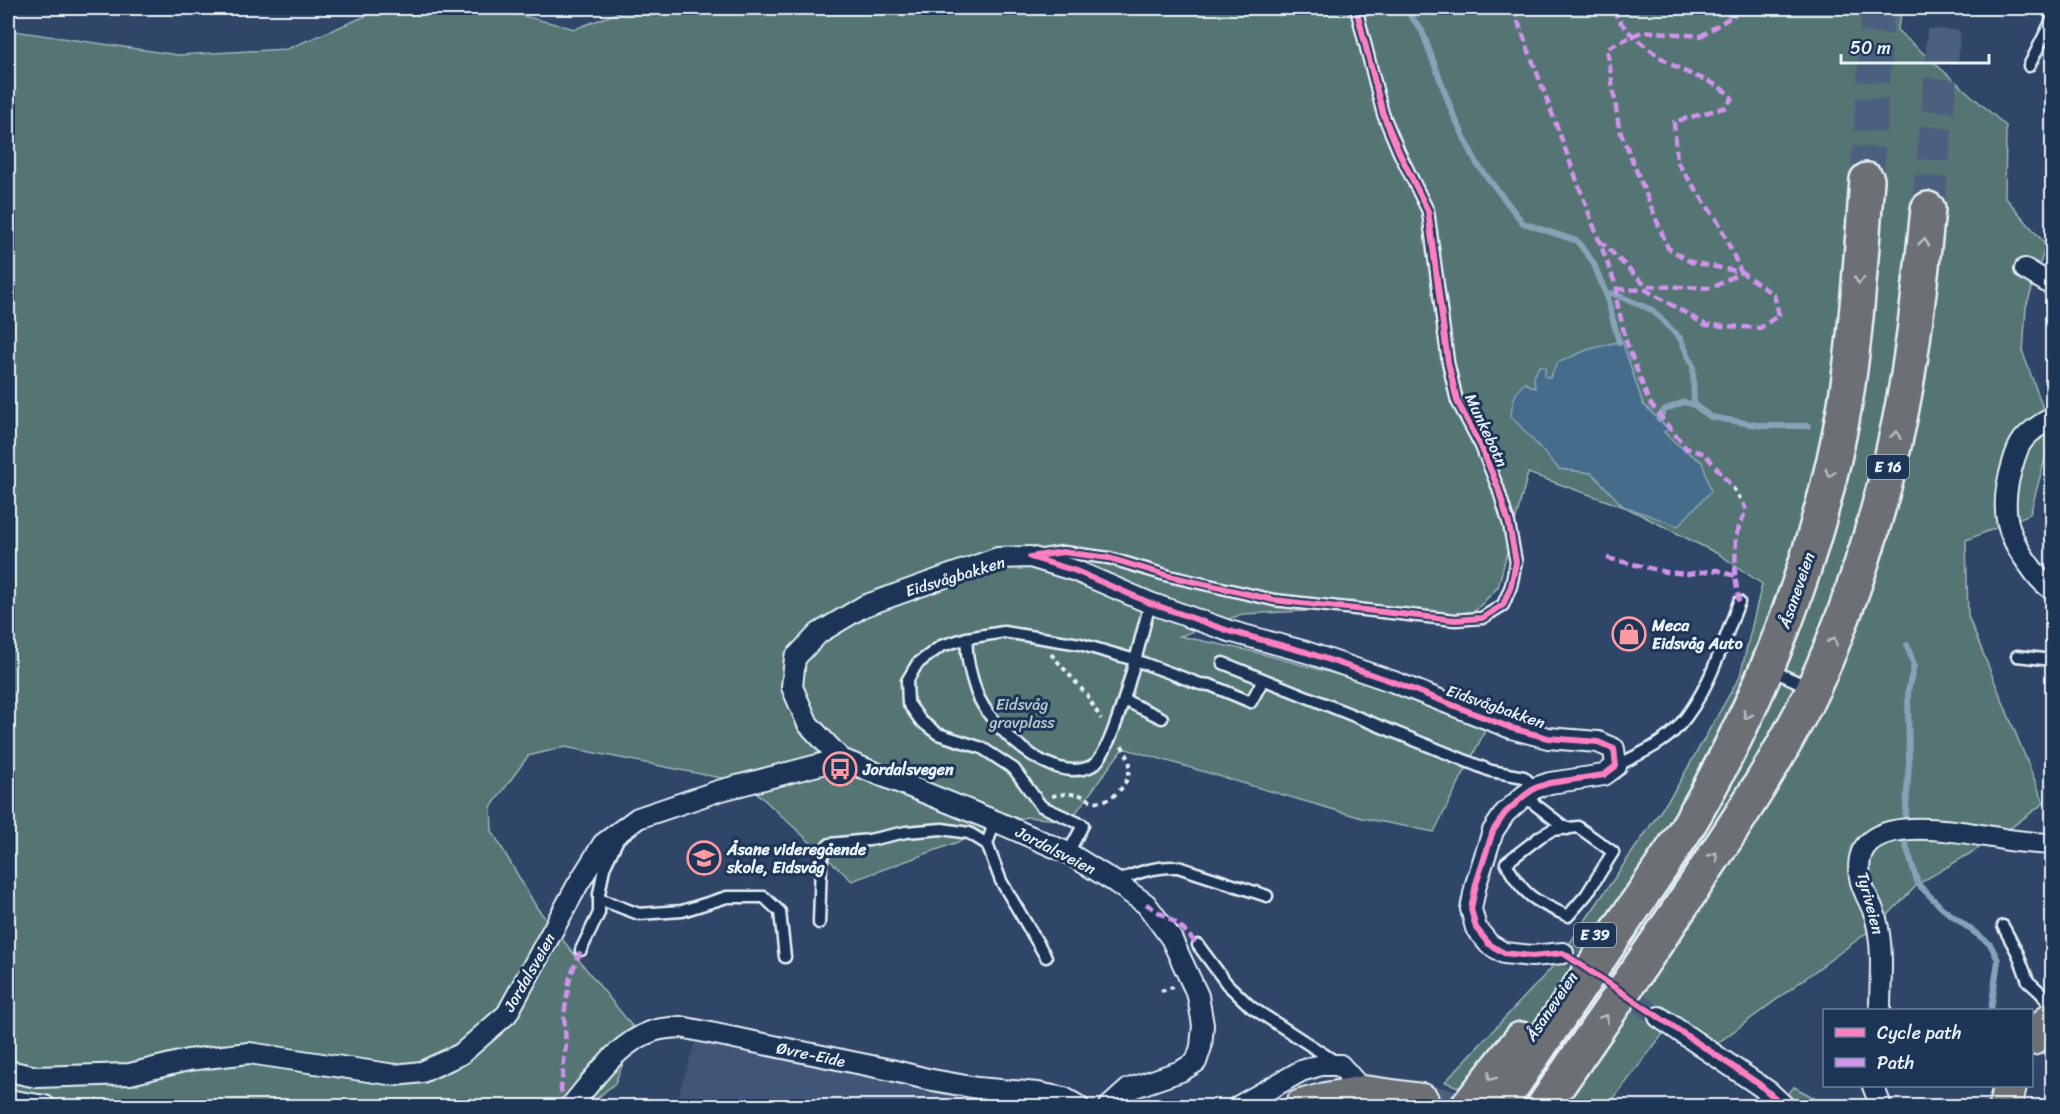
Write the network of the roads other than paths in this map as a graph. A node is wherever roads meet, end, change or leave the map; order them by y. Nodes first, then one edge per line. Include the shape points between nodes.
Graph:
1 (1356, 8) edge
2 (2043, 8) edge
3 (2052, 13) edge
4 (2052, 20) edge
5 (2029, 66) dead end
6 (1867, 180) tunnel mouth
7 (1928, 208) tunnel mouth
8 (2025, 269) dead end
9 (2052, 285) edge
10 (2052, 418) edge
11 (1030, 557) junction
12 (2052, 590) edge
13 (1739, 602) dead end
14 (1150, 603) junction
15 (967, 638) junction
16 (2017, 657) dead end
17 (1135, 660) junction
18 (2052, 660) edge
19 (1222, 663) dead end
20 (1767, 669) junction
21 (1263, 680) junction
22 (1812, 688) junction
23 (1124, 700) junction
24 (1162, 718) dead end
25 (841, 759) junction
26 (1616, 766) junction
27 (1530, 792) junction
28 (995, 821) junction
29 (623, 829) junction
30 (1567, 829) junction
31 (1685, 832) junction
32 (987, 844) junction
33 (2052, 844) edge
34 (1068, 853) junction
35 (1115, 882) junction
36 (1267, 896) dead end
37 (599, 899) junction
38 (819, 923) dead end
39 (2003, 926) dead end
40 (1198, 945) dead end
41 (581, 950) dead end
42 (1563, 953) tunnel mouth
43 (785, 957) dead end
44 (1046, 957) dead end
45 (2052, 1007) edge
46 (1880, 1009) edge
47 (1659, 1017) tunnel mouth
48 (2052, 1018) edge
49 (2033, 1037) edge
50 (1340, 1065) junction
51 (1572, 1066) junction
52 (8, 1071) edge
53 (1874, 1087) edge
54 (1364, 1092) junction
55 (8, 1100) edge
56 (1422, 1100) dead end
57 (45, 1107) edge
58 (571, 1107) edge
59 (1078, 1107) edge
60 (1110, 1107) edge
61 (1239, 1107) edge
62 (1301, 1107) edge
63 (1468, 1107) edge
64 (1499, 1107) edge
65 (1544, 1107) edge
66 (1562, 1107) edge
67 (1784, 1107) edge
68 (1881, 1107) edge

1 - 11 lane, Munkebotn via 1383,114 1428,211 1456,401 1481,446 1509,524 1516,562 1503,605 1482,618 1455,620 1274,600 1109,558 1063,552
2 - 3 lane
4 - 5 lane
6 -> 20 highway, Åsaneveien via 1856,315 1836,451 1807,560
22 -> 7 highway, E 16 via 1854,585 1892,455 1913,341
8 - 9 street
10 - 12 street via 2029,433 2016,452 2005,515 2017,550
11 - 14 street, Eidsvågbakken via 1076,571
11 - 25 street, Eidsvågbakken via 998,558 864,606 819,633 795,658 792,687 808,724
13 - 26 lane via 1704,691 1677,728 1647,751
14 - 17 lane
14 - 26 street, Eidsvågbakken via 1229,632 1306,652 1394,682 1511,728 1548,738 1598,742 1614,749
15 - 17 lane via 1004,632 1080,644
15 - 23 lane via 976,693 999,728 1025,752 1055,767 1077,771 1094,765 1112,736
15 - 34 lane via 941,646 917,664 908,681 908,704 938,734 982,748 1014,769 1041,806 1083,825
16 - 18 lane
17 - 21 lane via 1251,702
17 - 23 lane
19 - 21 lane
20 - 22 lane
20 -> 31 highway, Åsaneveien
21 - 27 lane via 1491,771 1524,777
51 -> 22 highway, E 16 via 1740,817
23 - 24 lane
25 - 28 street, Jordalsveien
25 - 29 street, Jordalsveien via 718,791 638,818
26 - 27 street via 1604,775 1550,783
27 - 30 lane
27 - 42 street via 1505,813 1493,831 1471,909 1476,928 1489,944 1504,953
28 - 32 lane, Jordalsveien
28 - 34 street, Jordalsveien
29 - 37 lane via 604,868
29 - 52 street, Jordalsveien via 603,844 507,1014 461,1054 422,1072 395,1075 249,1053 188,1060 130,1074 37,1077
30 - 30 lane via 1578,827 1613,852 1568,916 1536,902 1515,881 1506,863 1541,836
31 -> 63 highway, E 39 via 1640,870 1557,990
31 - 64 highway, Åsaneveien
32 - 38 lane via 969,832 942,829 830,844 824,849 821,864
32 - 44 lane via 1000,880
33 - 46 street, Tyriveien via 1942,828 1874,837 1864,849 1860,876 1876,917 1882,947
34 - 35 street, Jordalsveien
35 - 36 lane, Jordalsveien via 1140,871 1178,867
35 - 60 street, Jordalsveien via 1146,904 1171,938 1198,996 1203,1025 1196,1062 1129,1089
37 - 41 lane via 598,913
37 - 43 lane via 639,914 682,911 727,897 764,897 780,912
39 - 45 lane via 2028,981
40 - 50 lane via 1227,984 1251,1007
47 - 67 street via 1769,1092
48 - 49 main road
50 - 54 street
50 - 61 street via 1301,1071
51 - 65 highway, E 16
51 - 66 highway
53 - 68 street
54 - 56 main road
54 - 62 main road
55 - 57 street
58 - 59 street, Øvre-Eide via 611,1059 631,1042 654,1031 681,1027 927,1079 1064,1098

